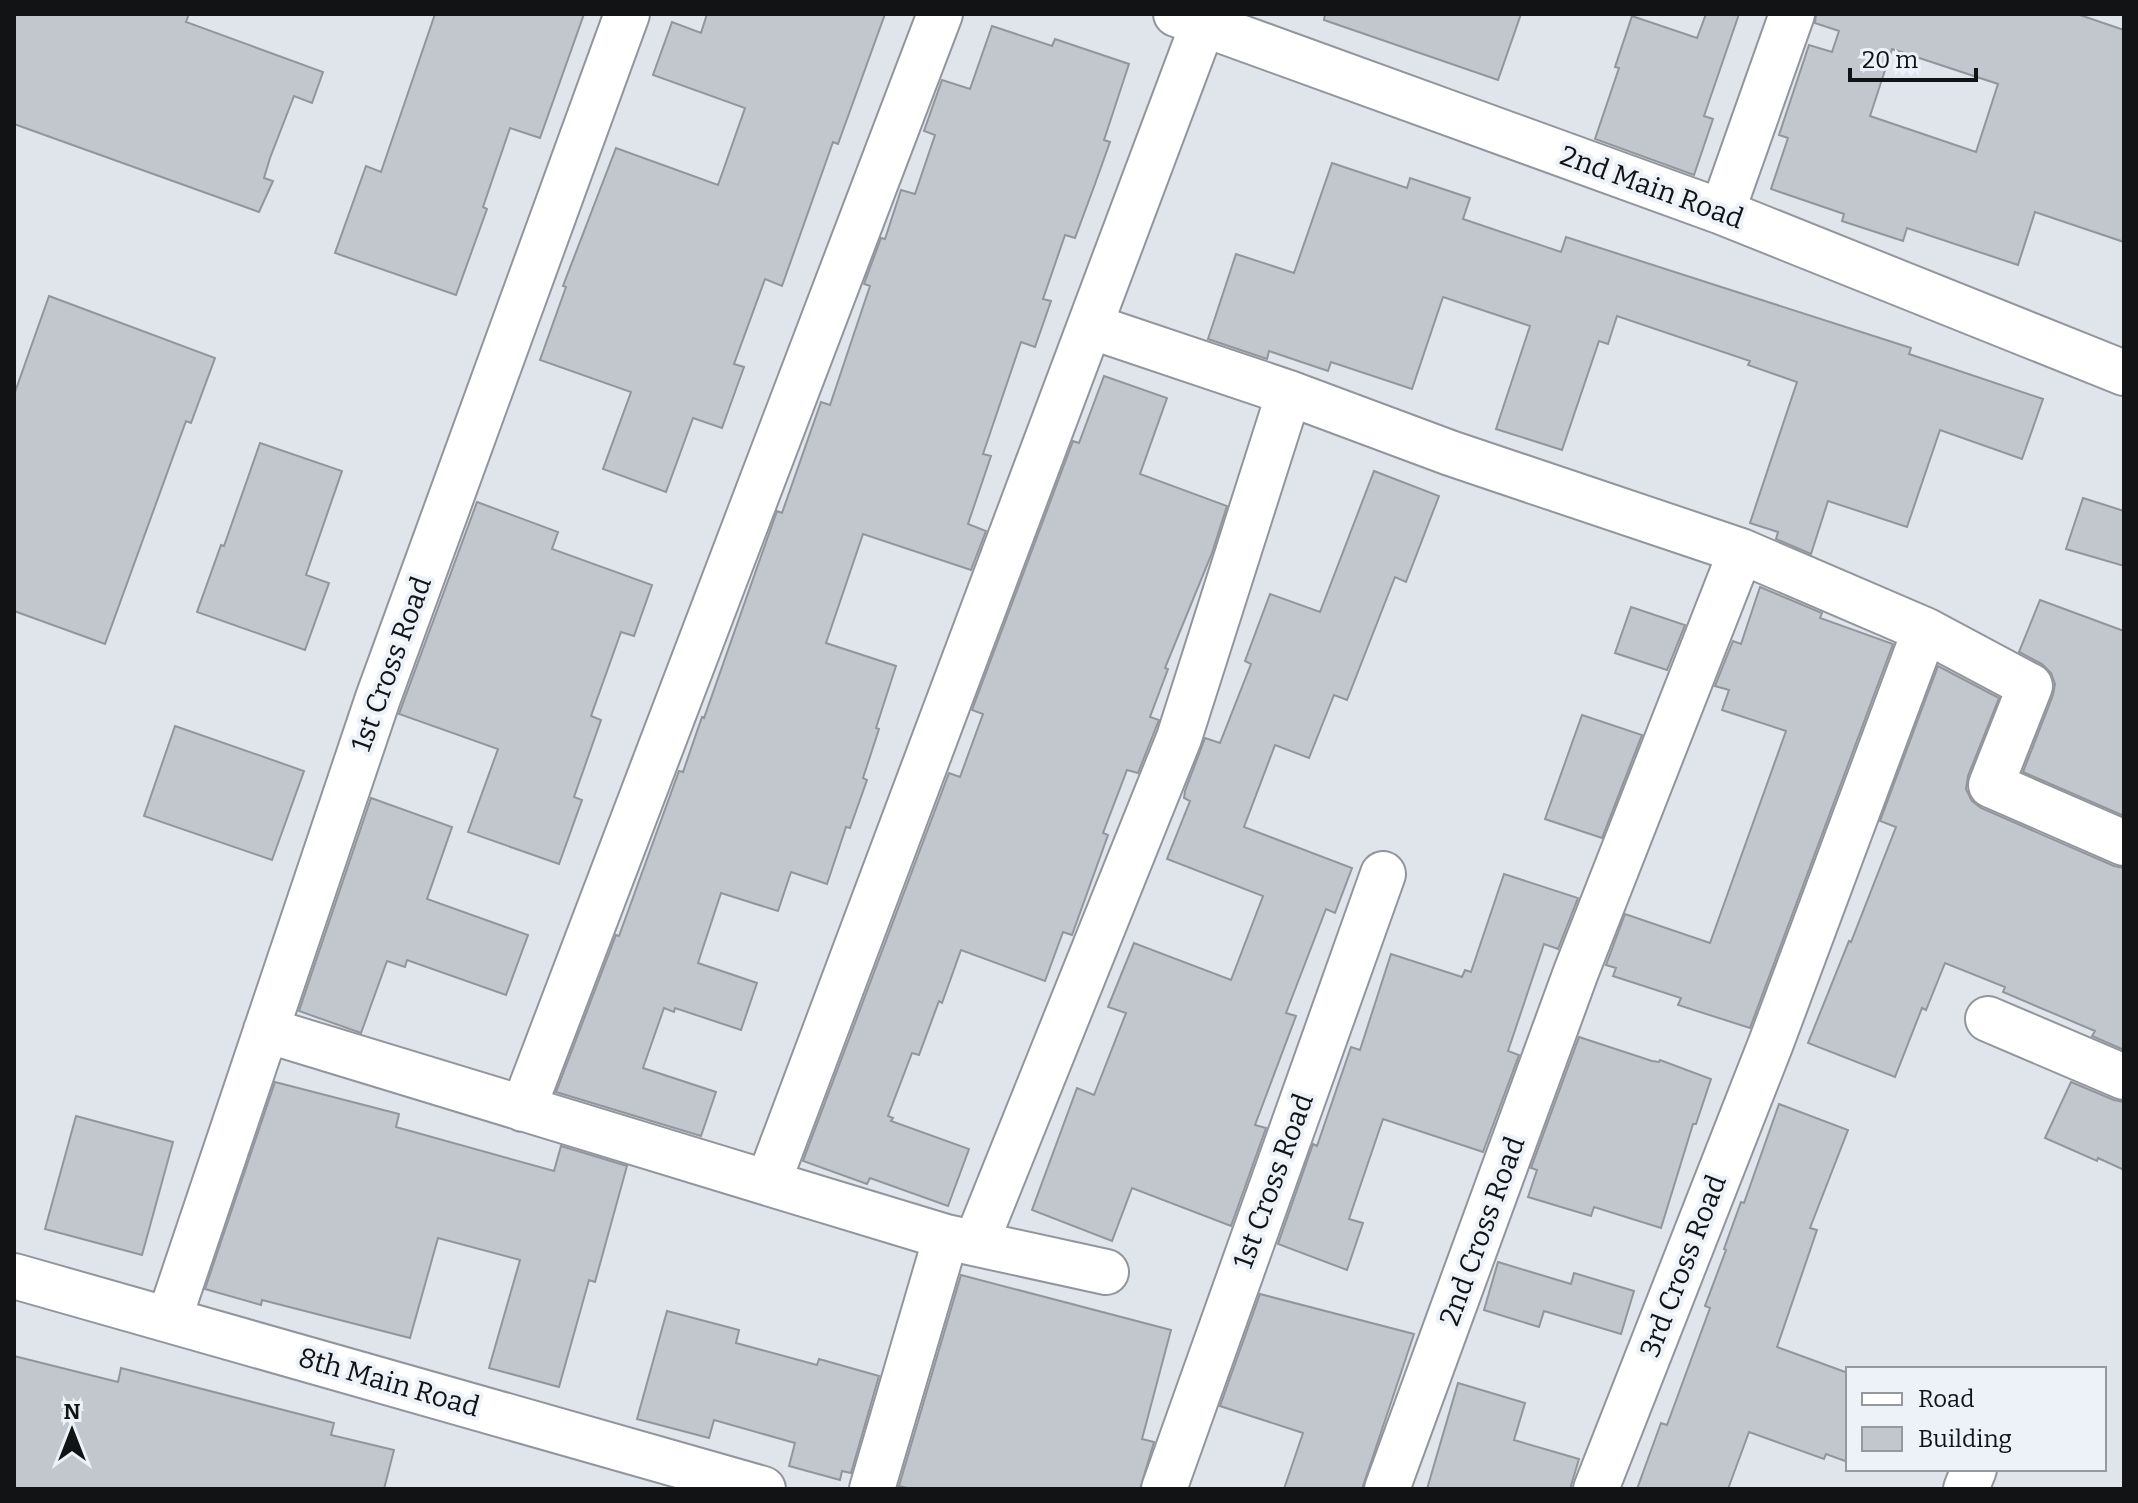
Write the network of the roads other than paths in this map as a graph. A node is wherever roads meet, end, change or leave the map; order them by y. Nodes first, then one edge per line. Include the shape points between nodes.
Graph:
1 (627, 14) edge
2 (940, 14) edge
3 (1792, 14) edge
4 (1190, 19) edge
5 (1722, 212) junction
6 (1090, 326) junction
7 (2124, 373) edge
8 (1289, 393) junction
9 (1741, 551) junction
10 (1925, 630) junction
11 (2124, 843) edge
12 (1383, 874) dead end
13 (1988, 1019) dead end
14 (266, 1030) junction
15 (2124, 1077) edge
16 (523, 1109) junction
17 (768, 1183) junction
18 (961, 1240) junction
19 (1106, 1272) dead end
20 (14, 1276) edge
21 (169, 1319) junction
22 (763, 1489) edge
23 (872, 1489) edge
24 (1164, 1489) edge
25 (1387, 1489) edge
26 (1596, 1489) edge

1 - 14 street, 1st Cross Road via 378,698
2 - 16 street
3 - 5 street
4 - 5 street, 2nd Main Road
4 - 6 street
5 - 7 street, 2nd Main Road
6 - 8 street
6 - 17 street
8 - 9 street
8 - 18 street via 1179,738
9 - 10 street
9 - 25 street, 2nd Cross Road via 1576,972
10 - 11 street via 2030,686 1991,785
10 - 26 street, 3rd Cross Road
12 - 24 street, 1st Cross Road
13 - 15 street
14 - 16 street
14 - 21 street, 1st Cross Road
16 - 17 street
17 - 18 street
18 - 19 street
18 - 23 street
20 - 21 street, 8th Main Road
21 - 22 street, 8th Main Road

